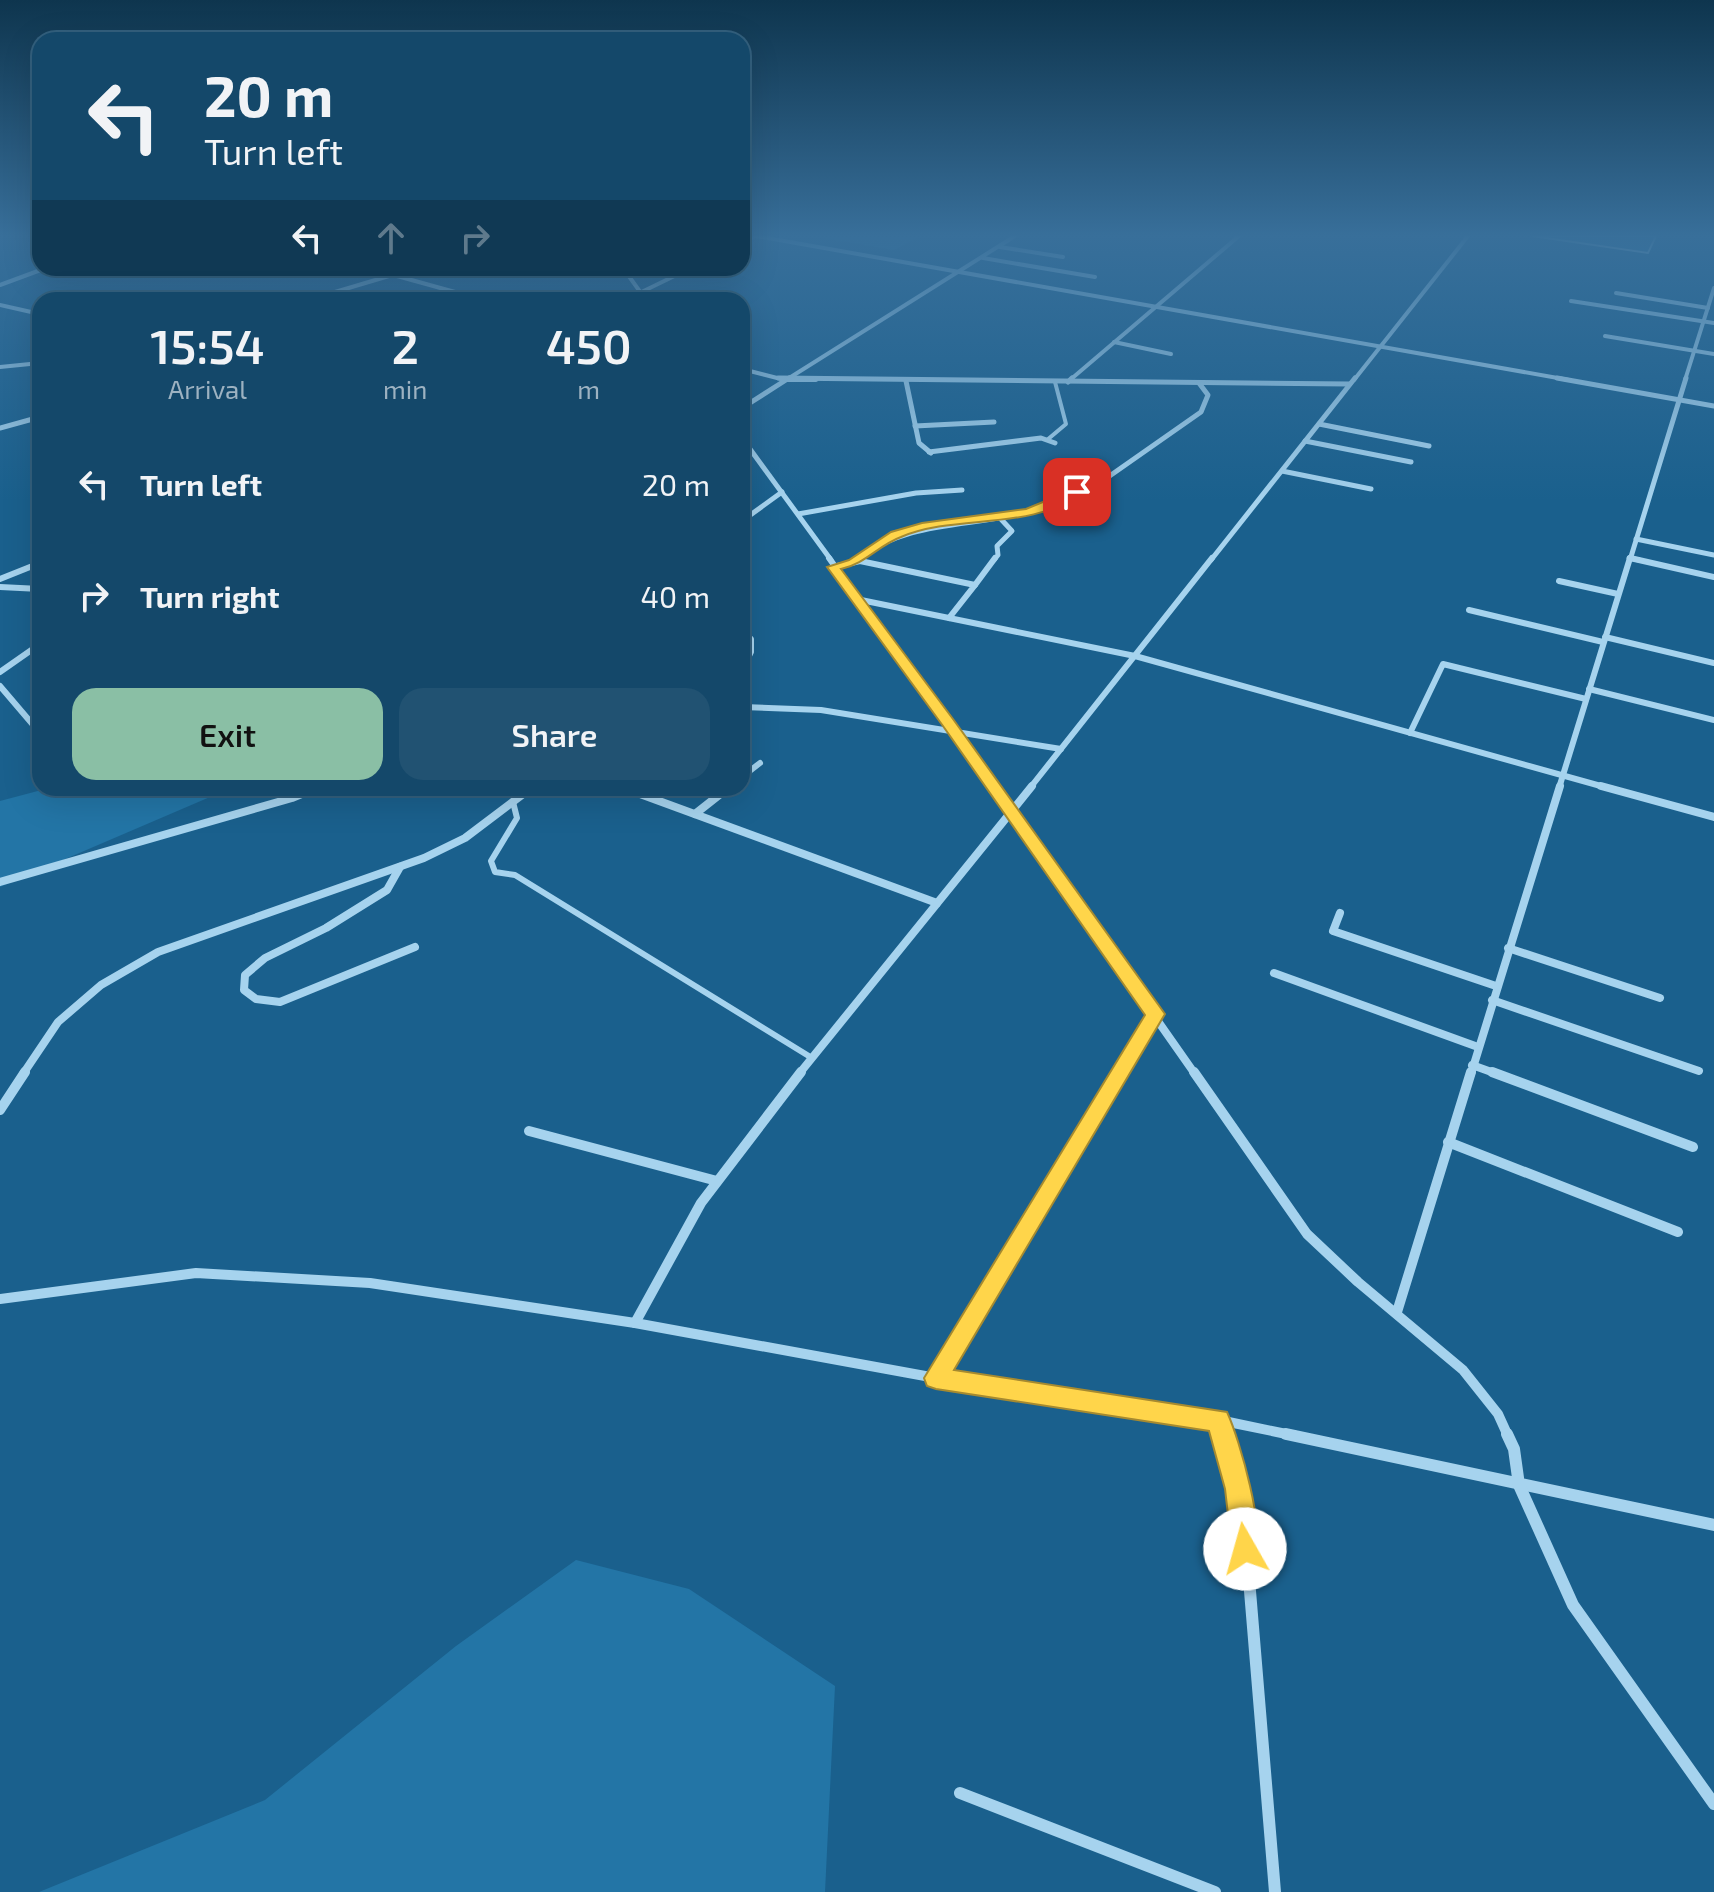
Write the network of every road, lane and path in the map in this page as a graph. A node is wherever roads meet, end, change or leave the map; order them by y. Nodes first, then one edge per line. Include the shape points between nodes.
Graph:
1 (875, 324) edge
2 (1134, 324) edge
3 (1252, 324) edge
4 (1398, 324) edge
5 (1703, 324) edge
6 (1605, 336) dead end
7 (1114, 342) junction
8 (1380, 347) junction
9 (1694, 351) junction
10 (1171, 354) dead end
11 (1714, 354) edge
12 (32, 364) edge
13 (0, 367) edge
14 (750, 371) edge
15 (785, 380) junction
16 (906, 381) junction
17 (1055, 382) junction
18 (1068, 382) junction
19 (1199, 383) junction
20 (1350, 384) junction
21 (1679, 400) junction
22 (750, 403) edge
23 (1714, 406) edge
24 (32, 419) edge
25 (994, 422) dead end
26 (1319, 424) junction
27 (915, 426) junction
28 (0, 428) edge
29 (1047, 440) junction
30 (1305, 441) junction
31 (1055, 443) dead end
32 (1429, 446) dead end
33 (750, 449) edge
34 (929, 452) junction
35 (935, 456) dead end
36 (1411, 462) dead end
37 (1282, 471) junction
38 (1101, 482) joint
39 (1371, 489) dead end
40 (962, 490) dead end
41 (782, 492) junction
42 (798, 514) junction
43 (750, 515) edge
44 (999, 517) junction
45 (1636, 539) junction
46 (1714, 555) edge
47 (1629, 558) junction
48 (853, 563) junction
49 (32, 566) edge
50 (833, 567) junction
51 (1714, 577) edge
52 (0, 579) edge
53 (1559, 581) dead end
54 (975, 585) junction
55 (0, 587) edge
56 (32, 589) edge
57 (1618, 594) junction
58 (856, 599) junction
59 (1469, 610) dead end
60 (949, 618) junction
61 (1604, 639) junction
62 (32, 650) edge
63 (1135, 656) junction
64 (1714, 663) edge
65 (0, 672) edge
66 (0, 686) edge
67 (1589, 689) junction
68 (1586, 699) junction
69 (750, 707) edge
70 (1714, 720) edge
71 (32, 724) edge
72 (954, 730) junction
73 (1410, 733) junction
74 (1061, 749) junction
75 (760, 763) dead end
76 (750, 771) edge
77 (1561, 775) junction
78 (297, 796) edge
79 (521, 796) edge
80 (646, 796) edge
81 (718, 796) edge
82 (513, 802) junction
83 (1011, 812) junction
84 (695, 814) junction
85 (1714, 817) edge
86 (401, 866) junction
87 (0, 882) edge
88 (937, 903) junction
89 (1340, 913) dead end
90 (415, 947) dead end
91 (1508, 948) junction
92 (1274, 973) dead end
93 (1496, 986) junction
94 (1660, 998) dead end
95 (1492, 1000) junction
96 (1155, 1014) junction
97 (1478, 1047) junction
98 (812, 1058) junction
99 (1472, 1065) junction
100 (1699, 1071) dead end
101 (0, 1110) edge
102 (529, 1131) dead end
103 (1448, 1142) junction
104 (1693, 1147) dead end
105 (717, 1181) junction
106 (1678, 1232) dead end
107 (0, 1299) edge
108 (1397, 1312) junction
109 (635, 1323) junction
110 (936, 1378) junction
111 (1219, 1420) junction
112 (1519, 1485) junction
113 (1714, 1525) edge
114 (960, 1793) dead end
115 (1714, 1804) edge
116 (1215, 1892) edge
117 (1275, 1892) edge

1 - 15 street
2 - 7 street
3 - 8 street
4 - 8 street
5 - 9 street
6 - 9 street
7 - 10 street
7 - 18 street
8 - 20 street
8 - 21 street
9 - 11 street
9 - 21 street
12 - 13 street
14 - 15 street
15 - 16 street
15 - 22 street
16 - 17 street
16 - 27 street
17 - 18 street
17 - 29 lane via 1066,424
18 - 19 street
19 - 20 street
19 - 38 street via 1208,395 1201,412
20 - 26 street
21 - 23 street
21 - 45 street
24 - 28 street
25 - 27 street
26 - 30 street
26 - 32 street
27 - 34 street via 919,443
29 - 31 street
29 - 34 street
30 - 36 street
30 - 37 street
33 - 41 street
34 - 35 street
37 - 39 street
37 - 63 street
38 - 44 lane via 1029,512
40 - 42 street
41 - 42 street
41 - 43 street
42 - 50 street
44 - 48 lane via 895,534
44 - 54 street via 1012,531
45 - 46 street
45 - 47 street
47 - 51 street
47 - 57 street
48 - 50 street
48 - 54 street
49 - 52 street
50 - 58 street
53 - 57 street
54 - 60 street
55 - 56 street
57 - 61 street
58 - 60 street
58 - 72 street
59 - 61 street
60 - 63 street
61 - 64 street
61 - 67 street
62 - 65 street
63 - 73 street
63 - 74 street
66 - 71 street
67 - 68 street
67 - 70 street
68 - 73 street via 1443,664
68 - 77 street
69 - 72 street via 821,710
72 - 74 street
72 - 83 street
73 - 77 street
74 - 83 street
75 - 76 street
77 - 85 street
77 - 91 street
78 - 87 street
79 - 82 street
80 - 84 street
81 - 84 street
82 - 86 street via 465,838
82 - 98 lane via 517,818 491,861 495,872 515,875
83 - 88 street
83 - 96 street
84 - 88 street
86 - 90 street via 387,890 265,958 245,975 244,990 256,999 280,1002
86 - 101 street via 158,952 101,985 58,1022
88 - 98 street
89 - 93 street via 1333,931
91 - 93 street
91 - 94 street
92 - 97 street
93 - 95 street
95 - 97 street
95 - 100 street
96 - 108 street via 1307,1234
96 - 110 street
97 - 99 street
98 - 105 street
99 - 103 street
99 - 104 street
102 - 105 street
103 - 106 street
103 - 108 street
105 - 109 street
107 - 109 street via 196,1273 370,1283
108 - 112 street via 1463,1370 1498,1414 1514,1449
109 - 110 street
110 - 111 street
111 - 112 street
111 - 117 street via 1238,1489 1249,1579
112 - 113 street
112 - 115 street via 1573,1605
114 - 116 street

